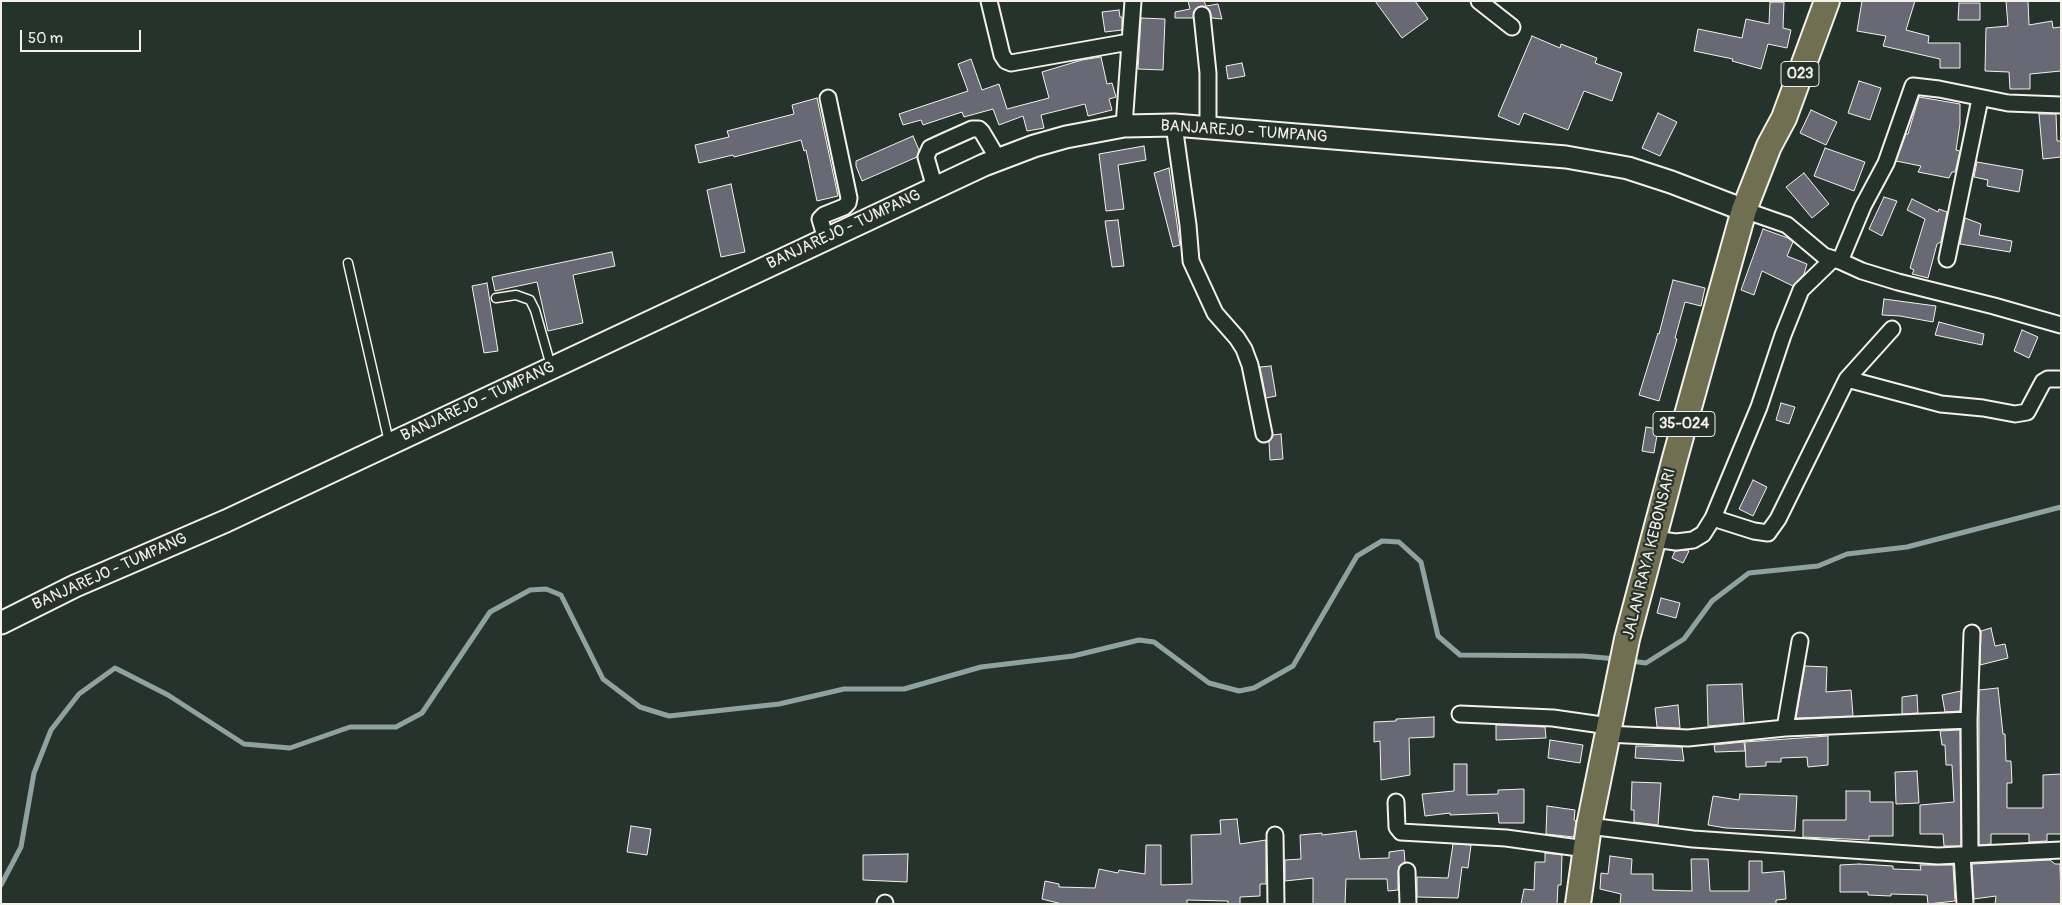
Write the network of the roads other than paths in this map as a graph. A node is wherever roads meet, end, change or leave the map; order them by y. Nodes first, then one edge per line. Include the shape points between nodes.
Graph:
1 (989, 1) edge
2 (1133, 1) edge
3 (1479, 1) edge
4 (1827, 1) edge
5 (1202, 15) dead end
6 (1512, 27) dead end
7 (1129, 42) junction
8 (828, 98) dead end
9 (1980, 99) junction
10 (2061, 105) edge
11 (1174, 125) junction
12 (1124, 126) junction
13 (1208, 126) junction
14 (998, 159) junction
15 (935, 188) junction
16 (1744, 210) junction
17 (826, 240) junction
18 (1842, 257) junction
19 (1947, 259) dead end
20 (348, 263) dead end
21 (496, 298) dead end
22 (2061, 325) edge
23 (1892, 329) dead end
24 (551, 368) junction
25 (1847, 379) junction
26 (2061, 379) edge
27 (1264, 434) dead end
28 (389, 444) junction
29 (1713, 518) junction
30 (1654, 539) junction
31 (1, 623) edge
32 (1972, 633) dead end
33 (1800, 641) dead end
34 (1460, 714) dead end
35 (1969, 720) junction
36 (1785, 728) junction
37 (1608, 730) junction
38 (1396, 802) dead end
39 (1275, 834) dead end
40 (1587, 838) junction
41 (2061, 850) edge
42 (1966, 855) junction
43 (1407, 872) dead end
44 (1276, 904) edge
45 (1408, 904) edge
46 (1578, 904) edge
47 (1965, 904) edge

1 - 7 street via 1002,53 1006,61 1012,63
2 - 7 street
3 - 6 street
4 - 16 main road, 023 via 1784,118 1769,146
5 - 13 street via 1208,73
7 - 12 street
8 - 17 street via 849,198 844,206 822,217 820,224
9 - 10 street
9 - 18 street via 1939,89 1911,88 1886,163 1863,206
9 - 19 street
11 - 12 main road, BANJAREJO - TUMPANG
11 - 13 main road, BANJAREJO - TUMPANG
11 - 27 street via 1191,261 1215,313 1244,349
12 - 14 main road, BANJAREJO - TUMPANG via 1053,140
13 - 16 main road, BANJAREJO - TUMPANG via 1588,159 1671,182
14 - 15 main road, BANJAREJO - TUMPANG
14 - 15 street via 978,129 943,142 930,148 926,157
15 - 17 main road, BANJAREJO - TUMPANG
16 - 18 street via 1787,225 1824,256
16 - 30 main road, JALAN RAYA KEBONSARI / 35-024
17 - 24 main road, BANJAREJO - TUMPANG
18 - 22 street via 1862,271
18 - 29 street via 1812,277 1801,290 1782,335 1759,407
20 - 28 lane
21 - 24 lane via 516,295 530,300
23 - 25 street
24 - 28 main road, BANJAREJO - TUMPANG
25 - 26 street via 1941,404 2015,414 2026,412 2043,382
25 - 29 street via 1778,519 1768,533
28 - 31 main road, BANJAREJO - TUMPANG via 226,521 75,586
29 - 30 street via 1703,534 1693,540
30 - 37 main road, JALAN RAYA KEBONSARI / 35-024 via 1627,639
32 - 35 street
33 - 36 street
34 - 37 street via 1553,718
35 - 36 street
35 - 42 street
36 - 37 street via 1688,738
37 - 40 main road, JALAN RAYA KEBONSARI / 35-024
38 - 40 street via 1397,827 1401,832 1506,838
39 - 44 street
40 - 42 street via 1693,839 1938,856
40 - 46 main road, JALAN RAYA KEBONSARI / 35-024
41 - 42 street
42 - 47 street
43 - 45 street

